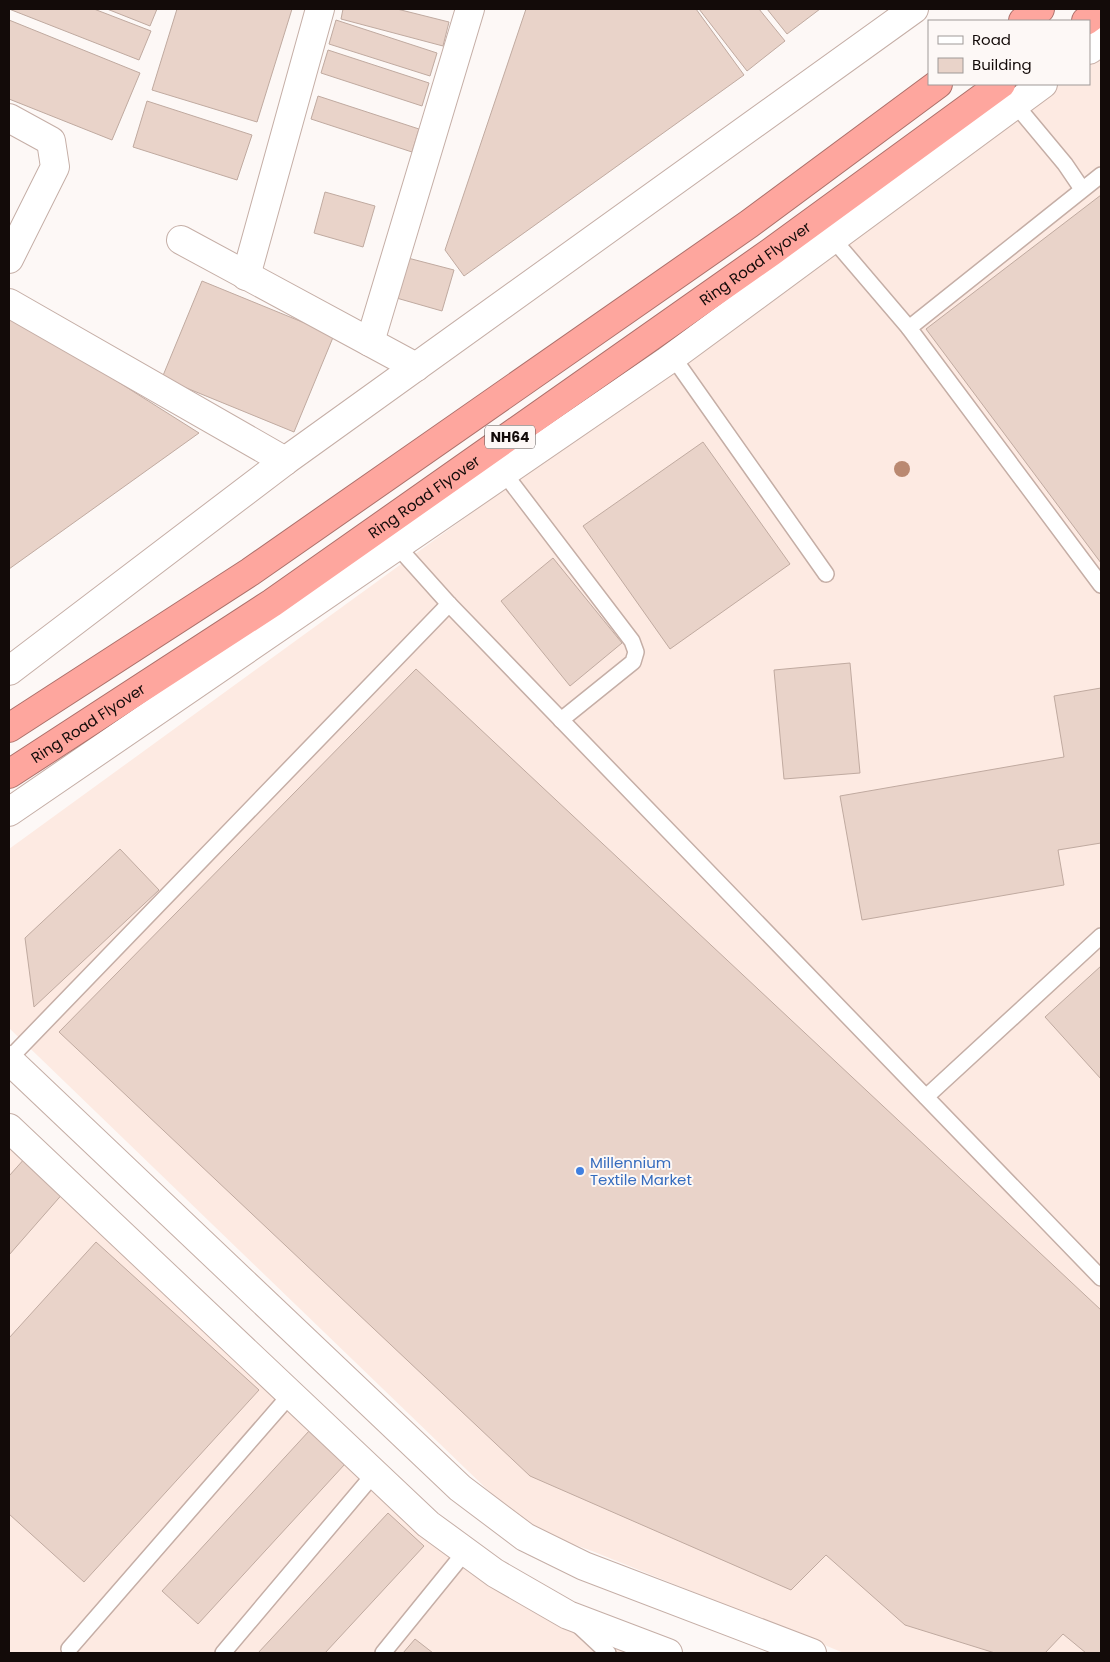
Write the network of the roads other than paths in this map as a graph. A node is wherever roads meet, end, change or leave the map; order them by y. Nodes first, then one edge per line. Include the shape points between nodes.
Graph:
1 (320, 9) edge
2 (470, 9) edge
3 (914, 9) edge
4 (1040, 9) edge
5 (1101, 10) edge
6 (1024, 20) edge
7 (1087, 20) edge
8 (1101, 41) edge
9 (1090, 49) edge
10 (937, 85) edge
11 (1040, 85) edge
12 (1008, 94) edge
13 (9, 118) edge
14 (1101, 175) edge
15 (1082, 189) junction
16 (833, 239) junction
17 (181, 240) dead end
18 (9, 259) edge
19 (246, 276) junction
20 (9, 304) edge
21 (909, 328) junction
22 (370, 342) junction
23 (673, 357) junction
24 (416, 367) junction
25 (285, 461) junction
26 (504, 473) junction
27 (397, 546) junction
28 (826, 574) dead end
29 (1101, 585) edge
30 (449, 604) junction
31 (9, 671) edge
32 (560, 720) junction
33 (9, 728) edge
34 (9, 774) edge
35 (9, 812) edge
36 (1101, 936) edge
37 (9, 1059) edge
38 (926, 1097) junction
39 (9, 1128) edge
40 (1101, 1278) edge
41 (290, 1395) junction
42 (374, 1474) junction
43 (465, 1552) junction
44 (568, 1615) junction
45 (69, 1649) dead end
46 (223, 1653) edge
47 (383, 1653) edge
48 (608, 1653) edge
49 (668, 1653) edge
50 (812, 1653) edge

1 - 19 street
2 - 22 street
3 - 24 street
4 - 6 highway
5 - 7 highway
8 - 9 street
10 - 33 highway, NH64 via 749,224 258,566
11 - 12 street
12 - 15 lane
12 - 16 street
12 - 34 highway, Ring Road Flyover / NH64 via 763,258 272,603
13 - 18 street via 51,141 55,167
14 - 15 lane
15 - 21 lane
16 - 21 lane
16 - 23 street
17 - 19 street
19 - 22 street
20 - 25 street
21 - 29 lane
22 - 24 street
23 - 26 street
23 - 28 lane
24 - 25 street
25 - 31 street
26 - 27 street
26 - 32 lane via 632,641 636,652 633,662
27 - 30 lane
27 - 35 street
30 - 32 lane
30 - 37 lane
32 - 38 lane
36 - 38 lane
37 - 50 street via 460,1488 526,1537 584,1566
38 - 40 lane
39 - 41 street
41 - 42 street
41 - 45 lane
42 - 43 street via 428,1524
42 - 46 lane
43 - 44 street via 494,1573
43 - 47 lane
44 - 48 lane
44 - 49 street

